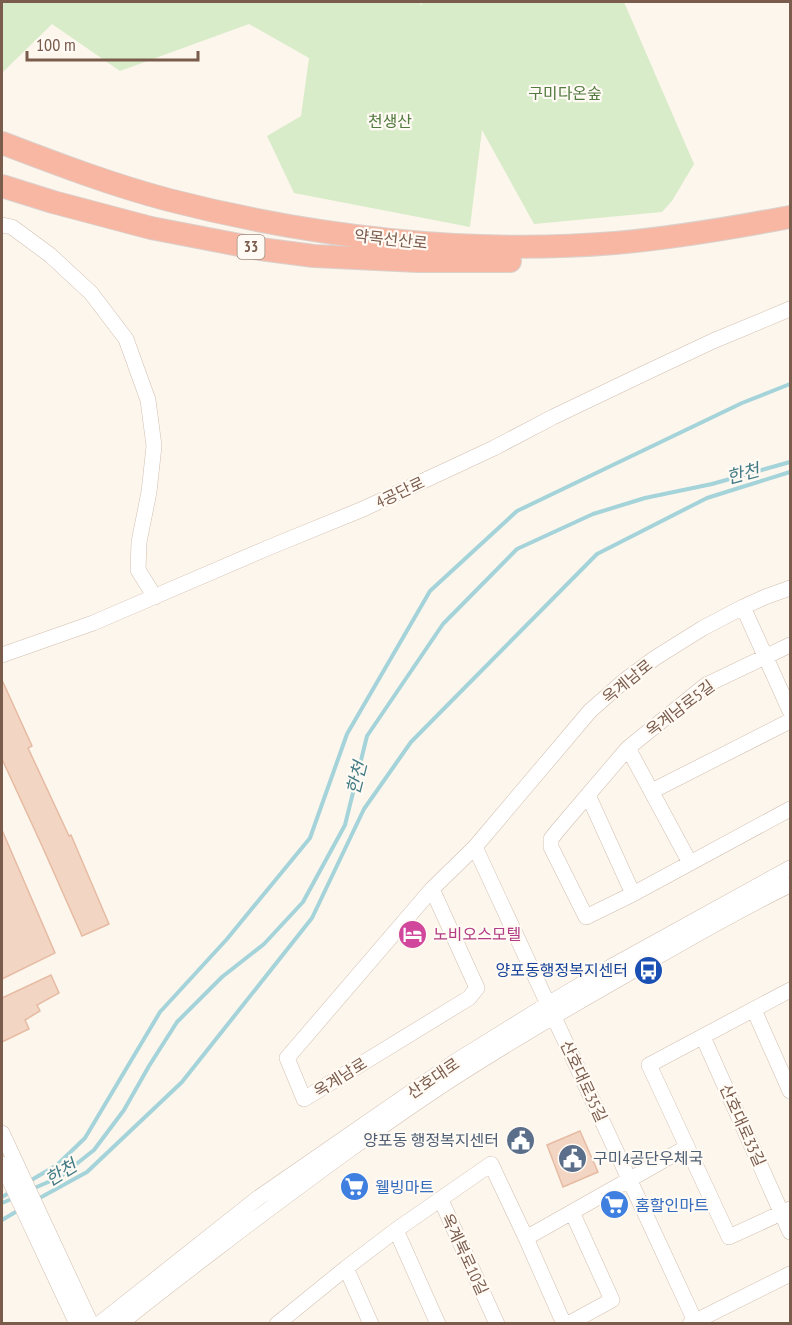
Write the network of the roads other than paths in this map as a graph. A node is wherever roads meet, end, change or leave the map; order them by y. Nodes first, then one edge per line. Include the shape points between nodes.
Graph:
1 (2, 143) edge
2 (2, 186) edge
3 (790, 217) edge
4 (2, 225) edge
5 (790, 231) edge
6 (504, 254) junction
7 (790, 309) edge
8 (790, 588) edge
9 (155, 597) junction
10 (743, 607) junction
11 (790, 645) edge
12 (2, 655) edge
13 (766, 657) junction
14 (790, 711) edge
15 (790, 722) edge
16 (628, 748) junction
17 (652, 791) junction
18 (588, 795) junction
19 (790, 809) edge
20 (475, 847) junction
21 (690, 863) junction
22 (790, 867) edge
23 (790, 885) edge
24 (432, 889) junction
25 (633, 894) junction
26 (790, 990) edge
27 (551, 1010) junction
28 (754, 1010) junction
29 (703, 1037) junction
30 (790, 1091) edge
31 (2, 1133) edge
32 (687, 1147) junction
33 (2, 1164) edge
34 (630, 1179) junction
35 (441, 1200) junction
36 (786, 1211) edge
37 (572, 1212) junction
38 (396, 1230) junction
39 (790, 1232) edge
40 (526, 1238) junction
41 (346, 1268) junction
42 (790, 1274) edge
43 (297, 1316) edge
44 (693, 1322) edge
45 (77, 1323) edge
46 (91, 1323) edge
47 (99, 1323) edge
48 (120, 1323) edge
49 (277, 1323) edge
50 (371, 1323) edge
51 (438, 1323) edge
52 (497, 1323) edge
53 (566, 1323) edge

1 - 6 highway, 약목선산로 / 33 via 111,183 256,221
2 - 6 highway, 약목선산로 / 33 via 151,228 260,249 418,261
3 - 6 highway, 약목선산로 / 33 via 647,240
4 - 9 street via 12,227 50,255 91,293 126,339 148,400 154,446 138,570
5 - 6 highway, 약목선산로 / 33 via 642,253
7 - 9 street, 4공단로 via 713,341 373,504
8 - 10 street, 옥계남로
9 - 12 street, 4공단로
10 - 13 street
10 - 20 street, 옥계남로 via 655,658 590,711
11 - 13 street, 옥계남로5길
13 - 14 street
13 - 16 street, 옥계남로5길 via 706,685
15 - 17 street
16 - 17 street
16 - 18 street, 옥계남로5길
17 - 21 street
18 - 25 street
18 - 25 street, 옥계남로5길 via 551,839 551,847 586,917
19 - 21 street, 옥계남로5길
20 - 24 street, 옥계남로
20 - 27 street
21 - 25 street, 옥계남로5길
22 - 27 street, 산호대로 via 707,913
23 - 27 street, 산호대로
24 - 24 street, 옥계남로 via 477,988 469,998 304,1099 286,1058
26 - 28 street
27 - 34 street, 산호대로35길
27 - 47 street, 산호대로 via 456,1061 258,1198
27 - 48 street, 산호대로 via 292,1192
28 - 29 street
28 - 30 street
29 - 32 street via 649,1065
29 - 36 street, 산호대로33길
31 - 46 street
32 - 34 street
32 - 36 street via 729,1237
33 - 45 street
34 - 37 street
34 - 44 street, 산호대로35길
35 - 38 street, 옥계북로10길
35 - 40 street via 491,1164
35 - 52 street, 옥계북로10길
36 - 39 street, 산호대로33길
37 - 40 street
37 - 53 street via 612,1300
38 - 41 street, 옥계북로10길
38 - 51 street
40 - 53 street
41 - 43 street, 옥계북로10길
41 - 50 street
42 - 44 street
43 - 49 street, 옥계북로10길

